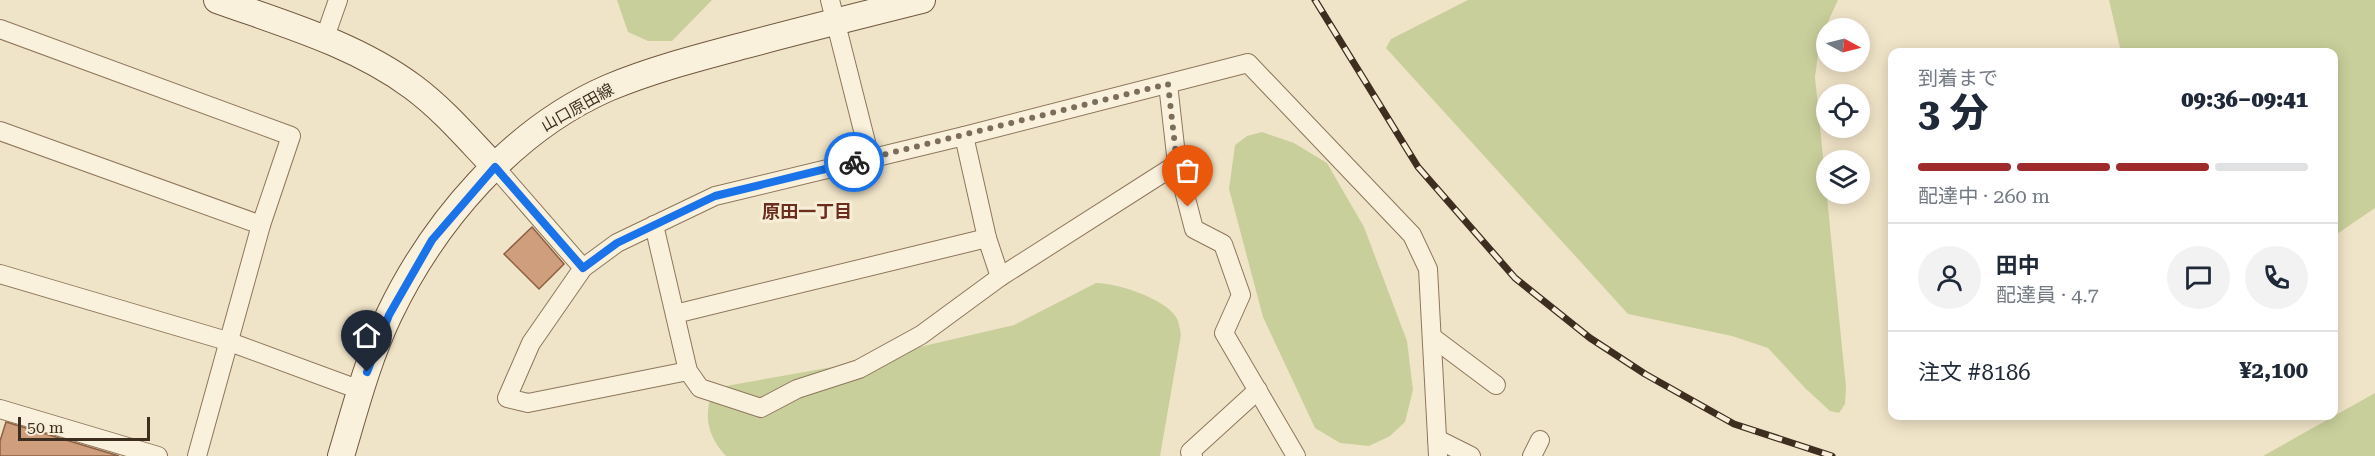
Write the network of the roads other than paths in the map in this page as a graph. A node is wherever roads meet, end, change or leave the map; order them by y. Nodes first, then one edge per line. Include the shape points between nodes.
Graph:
1 (217, 0) edge
2 (338, 0) edge
3 (922, 0) edge
4 (832, 11) edge
5 (0, 29) edge
6 (325, 37) junction
7 (1168, 84) junction
8 (0, 131) edge
9 (964, 136) junction
10 (870, 158) junction
11 (1177, 164) junction
12 (495, 167) junction
13 (261, 225) junction
14 (654, 225) junction
15 (987, 238) junction
16 (583, 268) junction
17 (0, 274) edge
18 (1000, 277) junction
19 (675, 314) junction
20 (1432, 337) junction
21 (227, 341) junction
22 (688, 371) junction
23 (1496, 385) dead end
24 (360, 390) junction
25 (1258, 390) junction
26 (0, 409) edge
27 (1438, 447) edge
28 (158, 456) edge
29 (197, 456) edge
30 (341, 456) edge
31 (1193, 456) edge
32 (1296, 456) edge
33 (1471, 456) edge

1 - 6 main road
2 - 6 street
3 - 4 main road, 山口原田線
4 - 10 street
4 - 12 main road, 山口原田線 via 607,89 539,127
5 - 13 street via 291,136
6 - 12 main road via 413,87
7 - 9 street
7 - 11 street
7 - 20 street via 1248,63 1412,235 1428,270
8 - 13 street
9 - 10 street
9 - 15 street
10 - 14 street via 715,196
11 - 18 street
11 - 25 street via 1194,229 1223,244 1241,295 1224,333
12 - 16 street
12 - 24 main road, 山口原田線 via 432,240 389,315
13 - 21 street
14 - 16 street via 617,243
14 - 19 street
15 - 18 street
15 - 19 street
16 - 22 street via 531,343 507,398 528,403
17 - 21 street
18 - 22 street via 910,341 859,369 797,389 761,408 700,388
19 - 22 street
20 - 23 street
20 - 27 street
21 - 24 street
21 - 29 street
24 - 30 main road, 山口原田線
25 - 31 street via 1190,452
25 - 32 street
26 - 28 street
27 - 33 street

